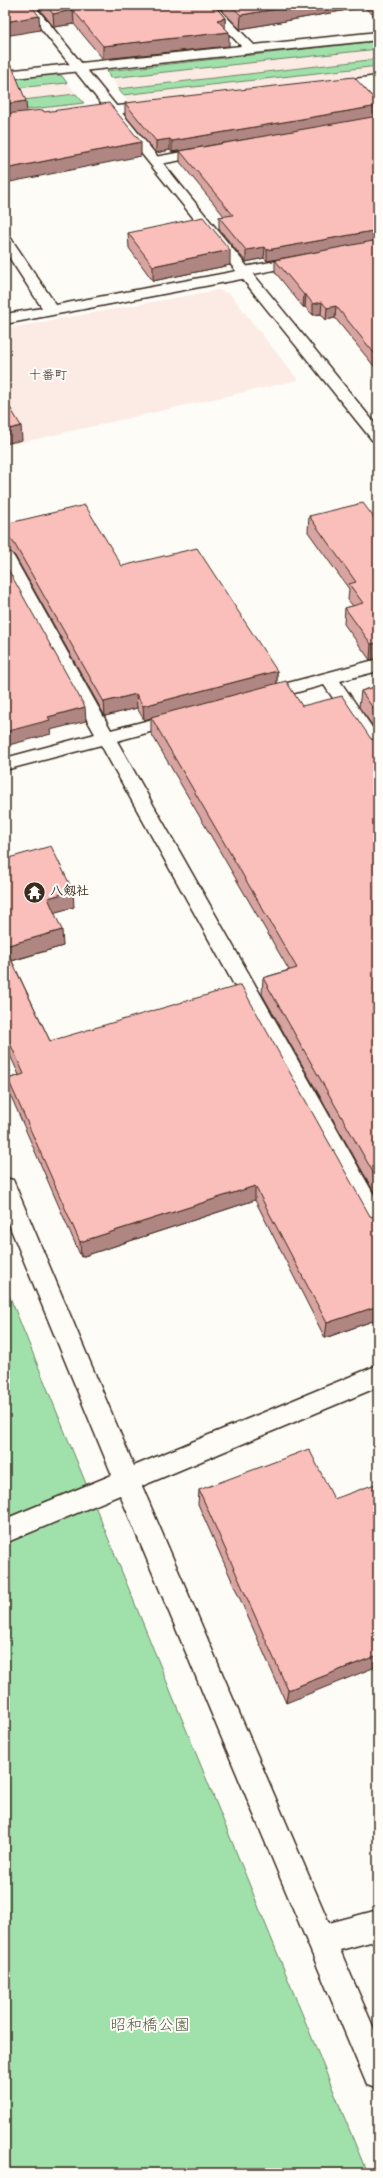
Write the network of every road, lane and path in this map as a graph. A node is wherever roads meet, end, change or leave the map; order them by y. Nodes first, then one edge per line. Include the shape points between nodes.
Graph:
1 (28, 5) edge
2 (208, 5) edge
3 (378, 36) edge
4 (251, 49) junction
5 (79, 68) junction
6 (5, 75) edge
7 (372, 81) edge
8 (318, 87) edge
9 (378, 94) edge
10 (169, 104) edge
11 (114, 111) junction
12 (75, 115) edge
13 (224, 149) edge
14 (155, 161) junction
15 (5, 240) edge
16 (318, 257) edge
17 (245, 273) junction
18 (52, 311) junction
19 (5, 319) edge
20 (378, 437) edge
21 (5, 557) edge
22 (378, 665) edge
23 (329, 678) junction
24 (244, 700) edge
25 (198, 713) edge
26 (107, 737) junction
27 (378, 750) edge
28 (5, 764) edge
29 (5, 1187) edge
30 (378, 1223) edge
31 (378, 1376) edge
32 (127, 1480) junction
33 (5, 1531) edge
34 (378, 1925) edge
35 (320, 1940) junction
36 (378, 2074) edge

1 - 5 street
2 - 4 street
3 - 4 street
4 - 5 street
5 - 6 street
5 - 11 street
7 - 8 street
7 - 9 street
10 - 11 street
11 - 12 street
11 - 14 street
13 - 14 street
14 - 17 street
15 - 18 street
16 - 17 street
17 - 18 street
17 - 20 street
18 - 19 street
21 - 26 street
22 - 23 street
23 - 24 street
23 - 27 street
25 - 26 street
26 - 28 street
26 - 30 street
29 - 32 street
31 - 32 street
32 - 33 street
32 - 35 street
34 - 35 street
35 - 36 street

